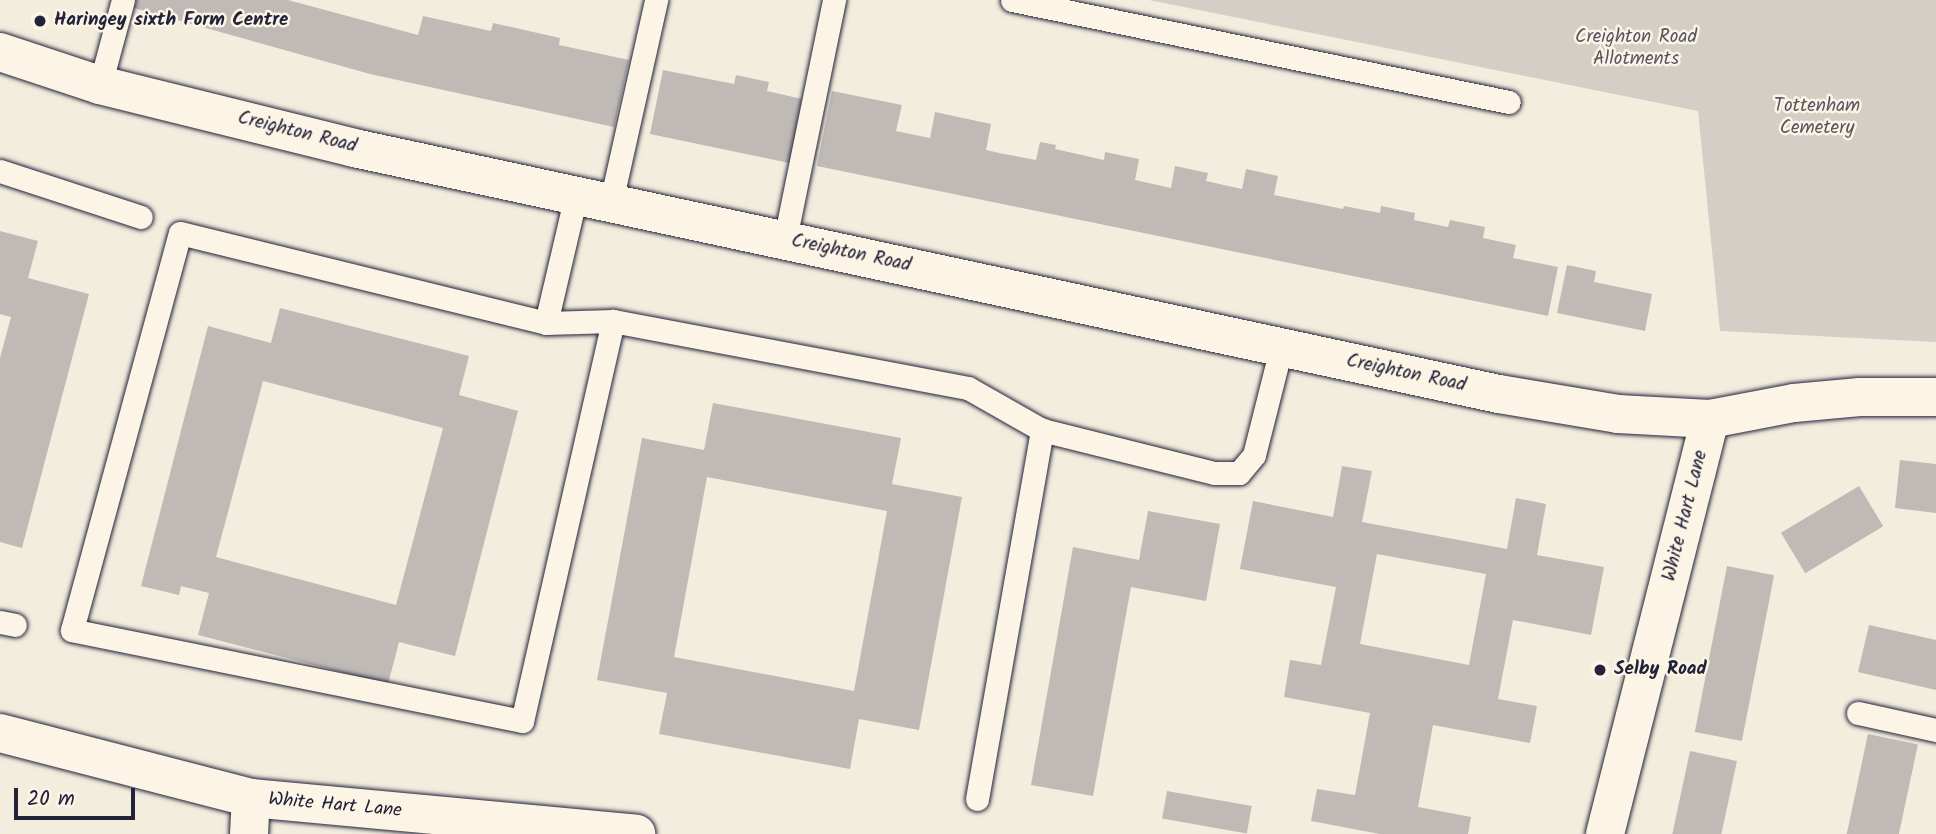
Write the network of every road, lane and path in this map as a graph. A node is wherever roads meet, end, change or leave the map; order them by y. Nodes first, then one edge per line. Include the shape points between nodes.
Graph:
1 (123, 0) edge
2 (656, 0) edge
3 (834, 0) edge
4 (1012, 0) edge
5 (0, 52) edge
6 (100, 85) junction
7 (1509, 102) dead end
8 (0, 171) edge
9 (594, 198) junction
10 (141, 217) dead end
11 (785, 239) junction
12 (613, 321) junction
13 (546, 323) junction
14 (1281, 348) junction
15 (1936, 397) edge
16 (1710, 419) junction
17 (1042, 430) junction
18 (1858, 713) dead end
19 (1936, 730) edge
20 (0, 733) edge
21 (977, 799) dead end
22 (250, 816) edge
23 (628, 834) edge
24 (1605, 834) edge

1 - 6 lane
2 - 9 lane
3 - 11 lane
4 - 7 lane
5 - 6 street, Creighton Road
6 - 9 street, Creighton Road via 354,148
8 - 10 lane
9 - 11 street, Creighton Road
9 - 13 lane
11 - 14 street, Creighton Road
12 - 13 lane
12 - 13 lane via 522,721 72,630 180,233
12 - 17 lane via 968,388
14 - 16 street, Creighton Road via 1605,412
14 - 17 lane via 1254,455 1239,473 1215,473
15 - 16 street via 1794,403
16 - 24 street, White Hart Lane
17 - 21 lane
18 - 19 lane
20 - 22 street, White Hart Lane
22 - 23 street, White Hart Lane

